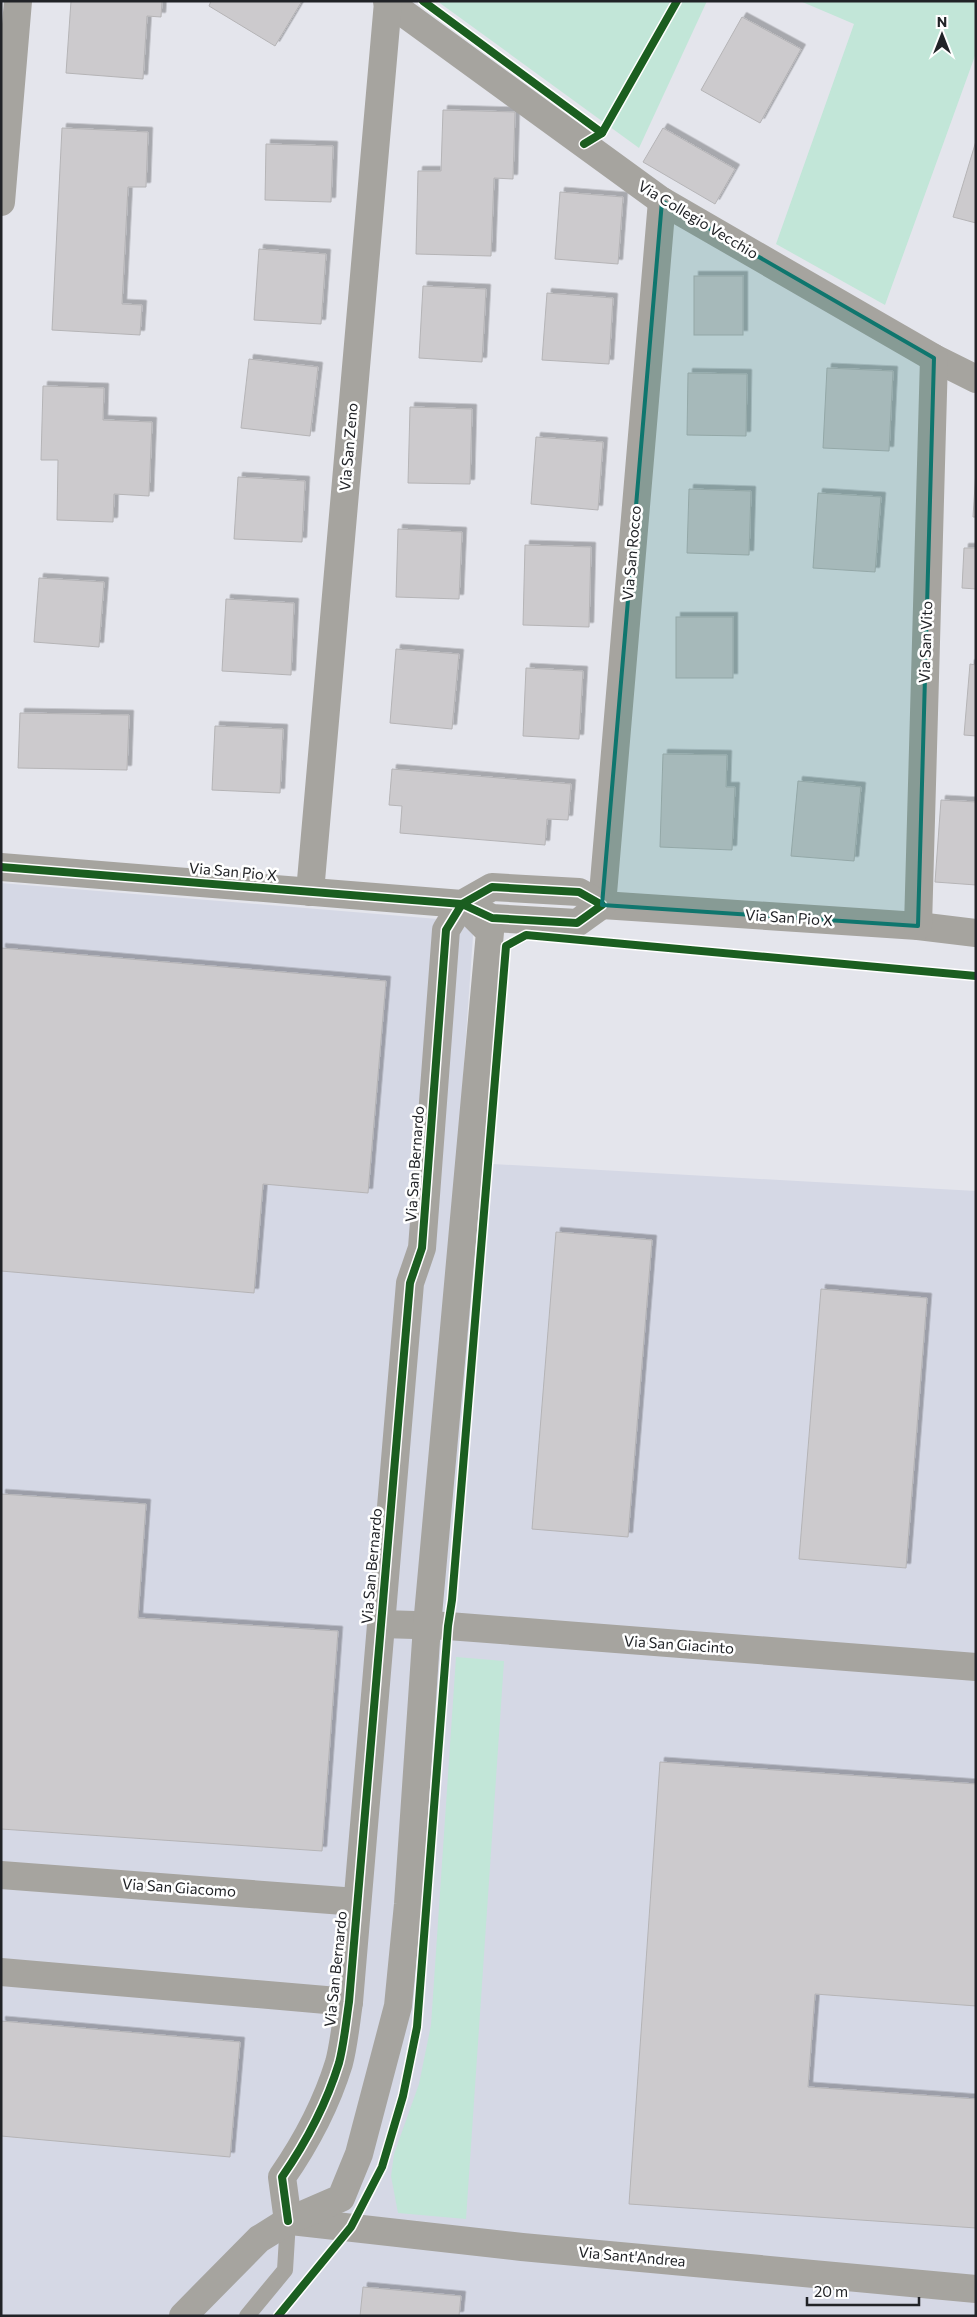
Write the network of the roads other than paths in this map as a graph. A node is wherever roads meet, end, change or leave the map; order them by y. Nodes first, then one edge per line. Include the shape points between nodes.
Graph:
1 (18, 1) edge
2 (387, 2) edge
3 (662, 201) junction
4 (1, 202) edge
5 (934, 358) junction
6 (976, 379) edge
7 (1, 867) edge
8 (310, 892) junction
9 (462, 904) junction
10 (602, 905) junction
11 (918, 926) junction
12 (976, 933) edge
13 (381, 1624) junction
14 (426, 1626) junction
15 (976, 1668) edge
16 (1, 1875) edge
17 (357, 1902) junction
18 (1, 1972) edge
19 (349, 2002) junction
20 (288, 2221) junction
21 (976, 2289) edge
22 (183, 2316) edge
23 (247, 2316) edge

1 - 4 street
2 - 3 street, Via Collegio Vecchio
2 - 8 street, Via San Zeno
3 - 5 street, Via Collegio Vecchio
3 - 10 street, Via San Rocco
5 - 6 street, Via Collegio Vecchio
5 - 11 street, Via San Vito
7 - 8 street, Via San Pio X
8 - 9 street, Via San Pio X
9 - 10 street, Via San Pio X via 492,918 577,923
9 - 13 street, Via San Bernardo via 446,930 422,1248 410,1283
9 - 14 street via 490,932
10 - 11 street, Via San Pio X
11 - 12 street, Via San Pio X
13 - 14 street, Via San Giacinto
13 - 17 street, Via San Bernardo
14 - 15 street, Via San Giacinto
14 - 20 street via 398,2006 359,2154 341,2198
16 - 17 street, Via San Giacomo
17 - 19 street, Via San Bernardo
18 - 19 street
19 - 20 street, Via San Bernardo via 339,2062 319,2117 282,2177
20 - 21 street, Via Sant'Andrea via 522,2247
20 - 22 street via 259,2239
20 - 23 lane, Via San Bernardo via 285,2270

